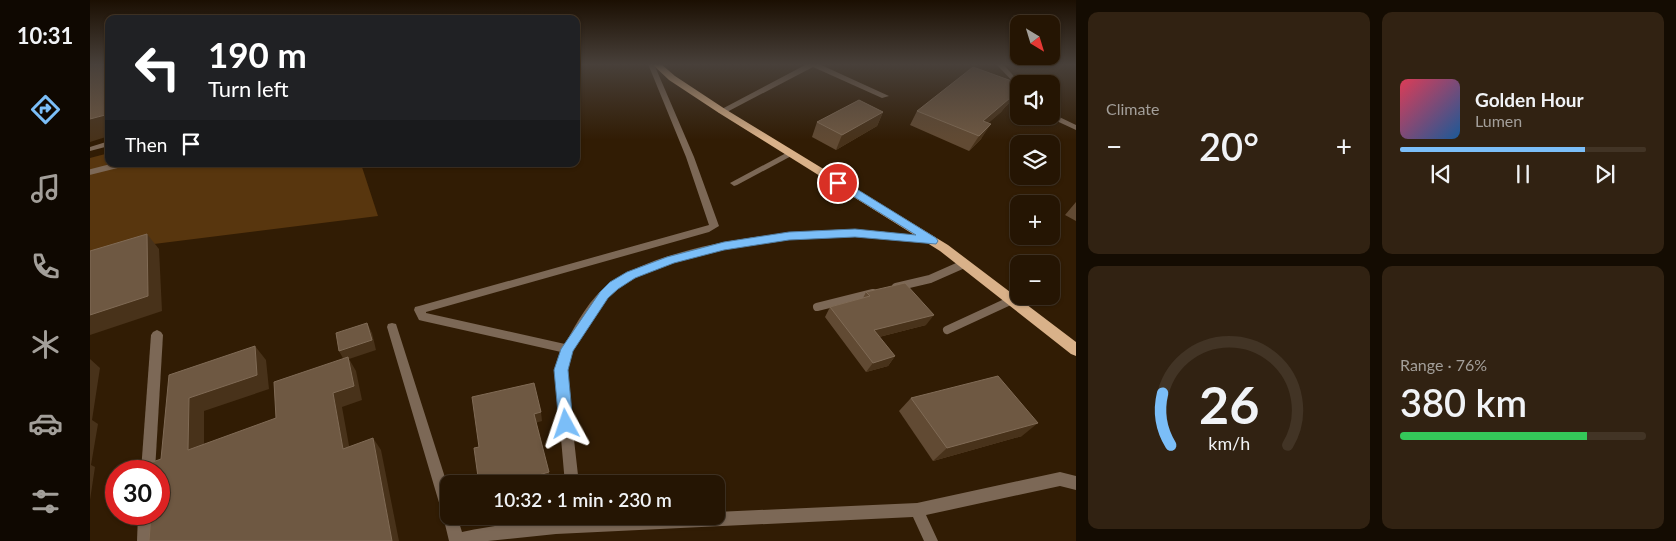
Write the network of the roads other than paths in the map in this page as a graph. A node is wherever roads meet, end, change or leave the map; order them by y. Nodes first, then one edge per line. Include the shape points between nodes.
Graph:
1 (662, 89) edge
2 (688, 89) edge
3 (765, 89) edge
4 (870, 89) edge
5 (885, 96) dead end
6 (722, 112) junction
7 (1060, 120) edge
8 (1076, 128) edge
9 (105, 145) edge
10 (90, 149) edge
11 (791, 154) junction
12 (110, 167) edge
13 (90, 172) edge
14 (734, 183) dead end
15 (932, 241) junction
16 (964, 264) junction
17 (1010, 298) edge
18 (1010, 301) edge
19 (1018, 305) edge
20 (817, 307) dead end
21 (392, 327) dead end
22 (947, 330) dead end
23 (157, 335) dead end
24 (567, 349) junction
25 (1076, 350) edge
26 (149, 460) edge
27 (571, 475) edge
28 (1076, 483) edge
29 (440, 484) edge
30 (917, 510) junction
31 (725, 516) edge
32 (145, 525) edge
33 (452, 525) edge
34 (549, 525) edge
35 (144, 541) edge
36 (457, 541) edge
37 (931, 541) edge

1 - 24 street via 714,226 419,310 423,317
2 - 6 main road
3 - 6 street
4 - 5 street
6 - 11 main road
7 - 8 street
9 - 10 street
11 - 14 street
11 - 15 main road
12 - 13 lane
15 - 16 main road
15 - 24 street via 855,233 789,236 724,246 671,260 631,275 614,286
16 - 17 main road
16 - 20 lane via 930,278
18 - 22 lane
19 - 25 main road
21 - 29 street
23 - 26 street
24 - 27 street via 561,370
28 - 30 street via 1060,479
30 - 31 street
30 - 37 street
32 - 35 street
33 - 36 street
34 - 36 street

